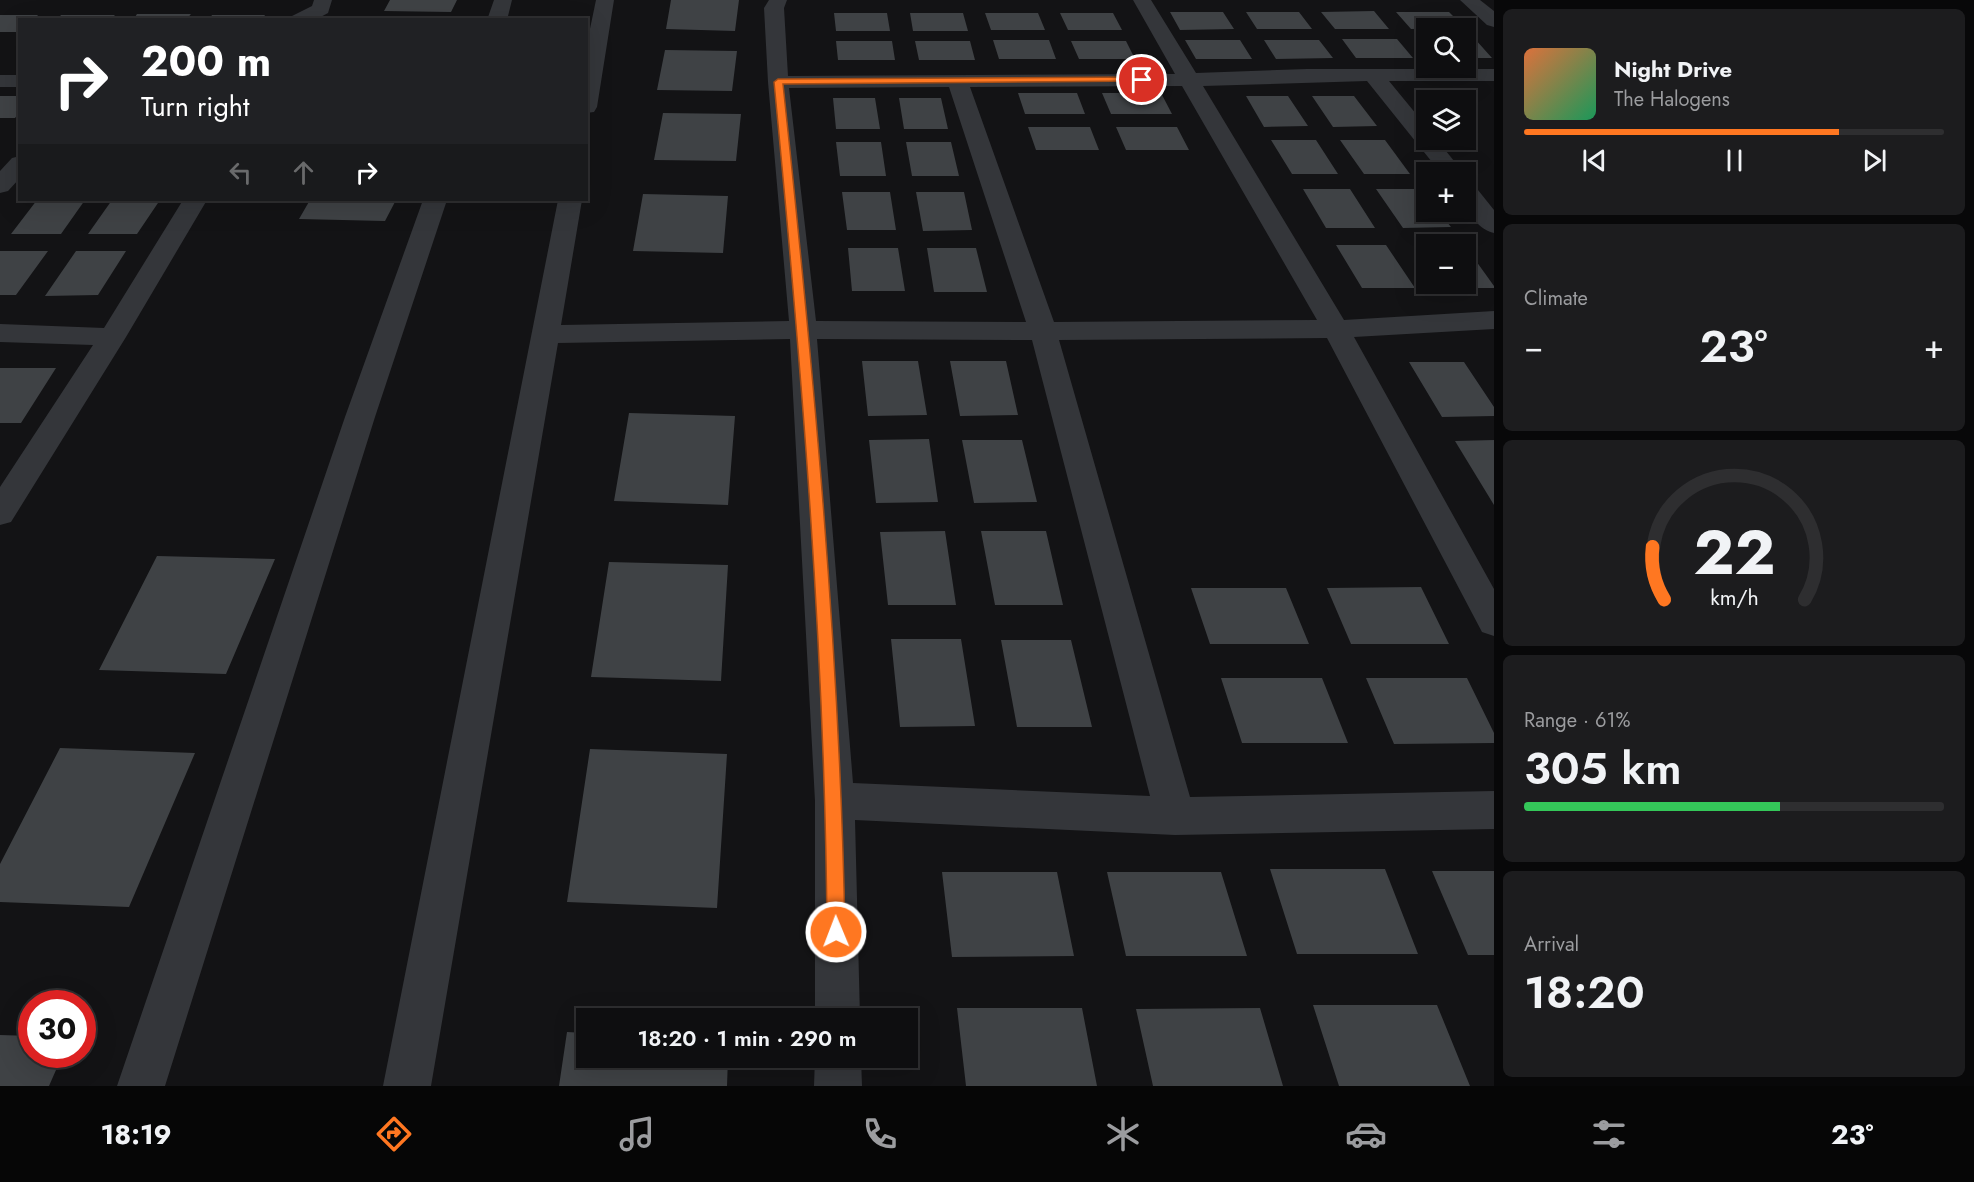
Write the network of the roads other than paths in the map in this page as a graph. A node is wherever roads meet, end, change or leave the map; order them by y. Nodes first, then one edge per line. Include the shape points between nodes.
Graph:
1 (323, 0) edge
2 (503, 0) edge
3 (605, 0) edge
4 (778, 0) edge
5 (1142, 0) edge
6 (1469, 0) edge
7 (304, 18) edge
8 (498, 18) edge
9 (1494, 21) edge
10 (1494, 75) edge
11 (1374, 76) junction
12 (957, 80) junction
13 (1188, 80) junction
14 (0, 81) edge
15 (18, 81) edge
16 (778, 82) junction
17 (588, 96) edge
18 (1444, 162) edge
19 (18, 165) edge
20 (0, 186) edge
21 (194, 201) edge
22 (435, 201) edge
23 (570, 201) edge
24 (1476, 203) edge
25 (1494, 226) edge
26 (1494, 320) edge
27 (1336, 329) junction
28 (804, 330) junction
29 (1043, 331) junction
30 (0, 333) edge
31 (546, 334) junction
32 (112, 337) junction
33 (0, 513) edge
34 (1494, 622) edge
35 (835, 801) junction
36 (1494, 810) edge
37 (1175, 816) junction
38 (837, 1008) edge
39 (838, 1068) edge
40 (141, 1086) edge
41 (407, 1086) edge
42 (838, 1086) edge

1 - 7 street via 321,9
2 - 8 street
3 - 17 street
4 - 16 street via 774,8
5 - 13 street
6 - 9 street
10 - 11 street
11 - 13 street
11 - 18 street
12 - 13 street
12 - 16 street
12 - 29 street
13 - 27 street
14 - 15 street
16 - 28 street
19 - 20 street
21 - 32 street
22 - 40 street
23 - 31 street
24 - 25 street
26 - 27 street
27 - 29 street
27 - 34 street
28 - 29 street
28 - 31 street
28 - 35 street
29 - 37 street
30 - 32 street
31 - 41 street
32 - 33 street
35 - 37 street
35 - 38 street
36 - 37 street
39 - 42 street

